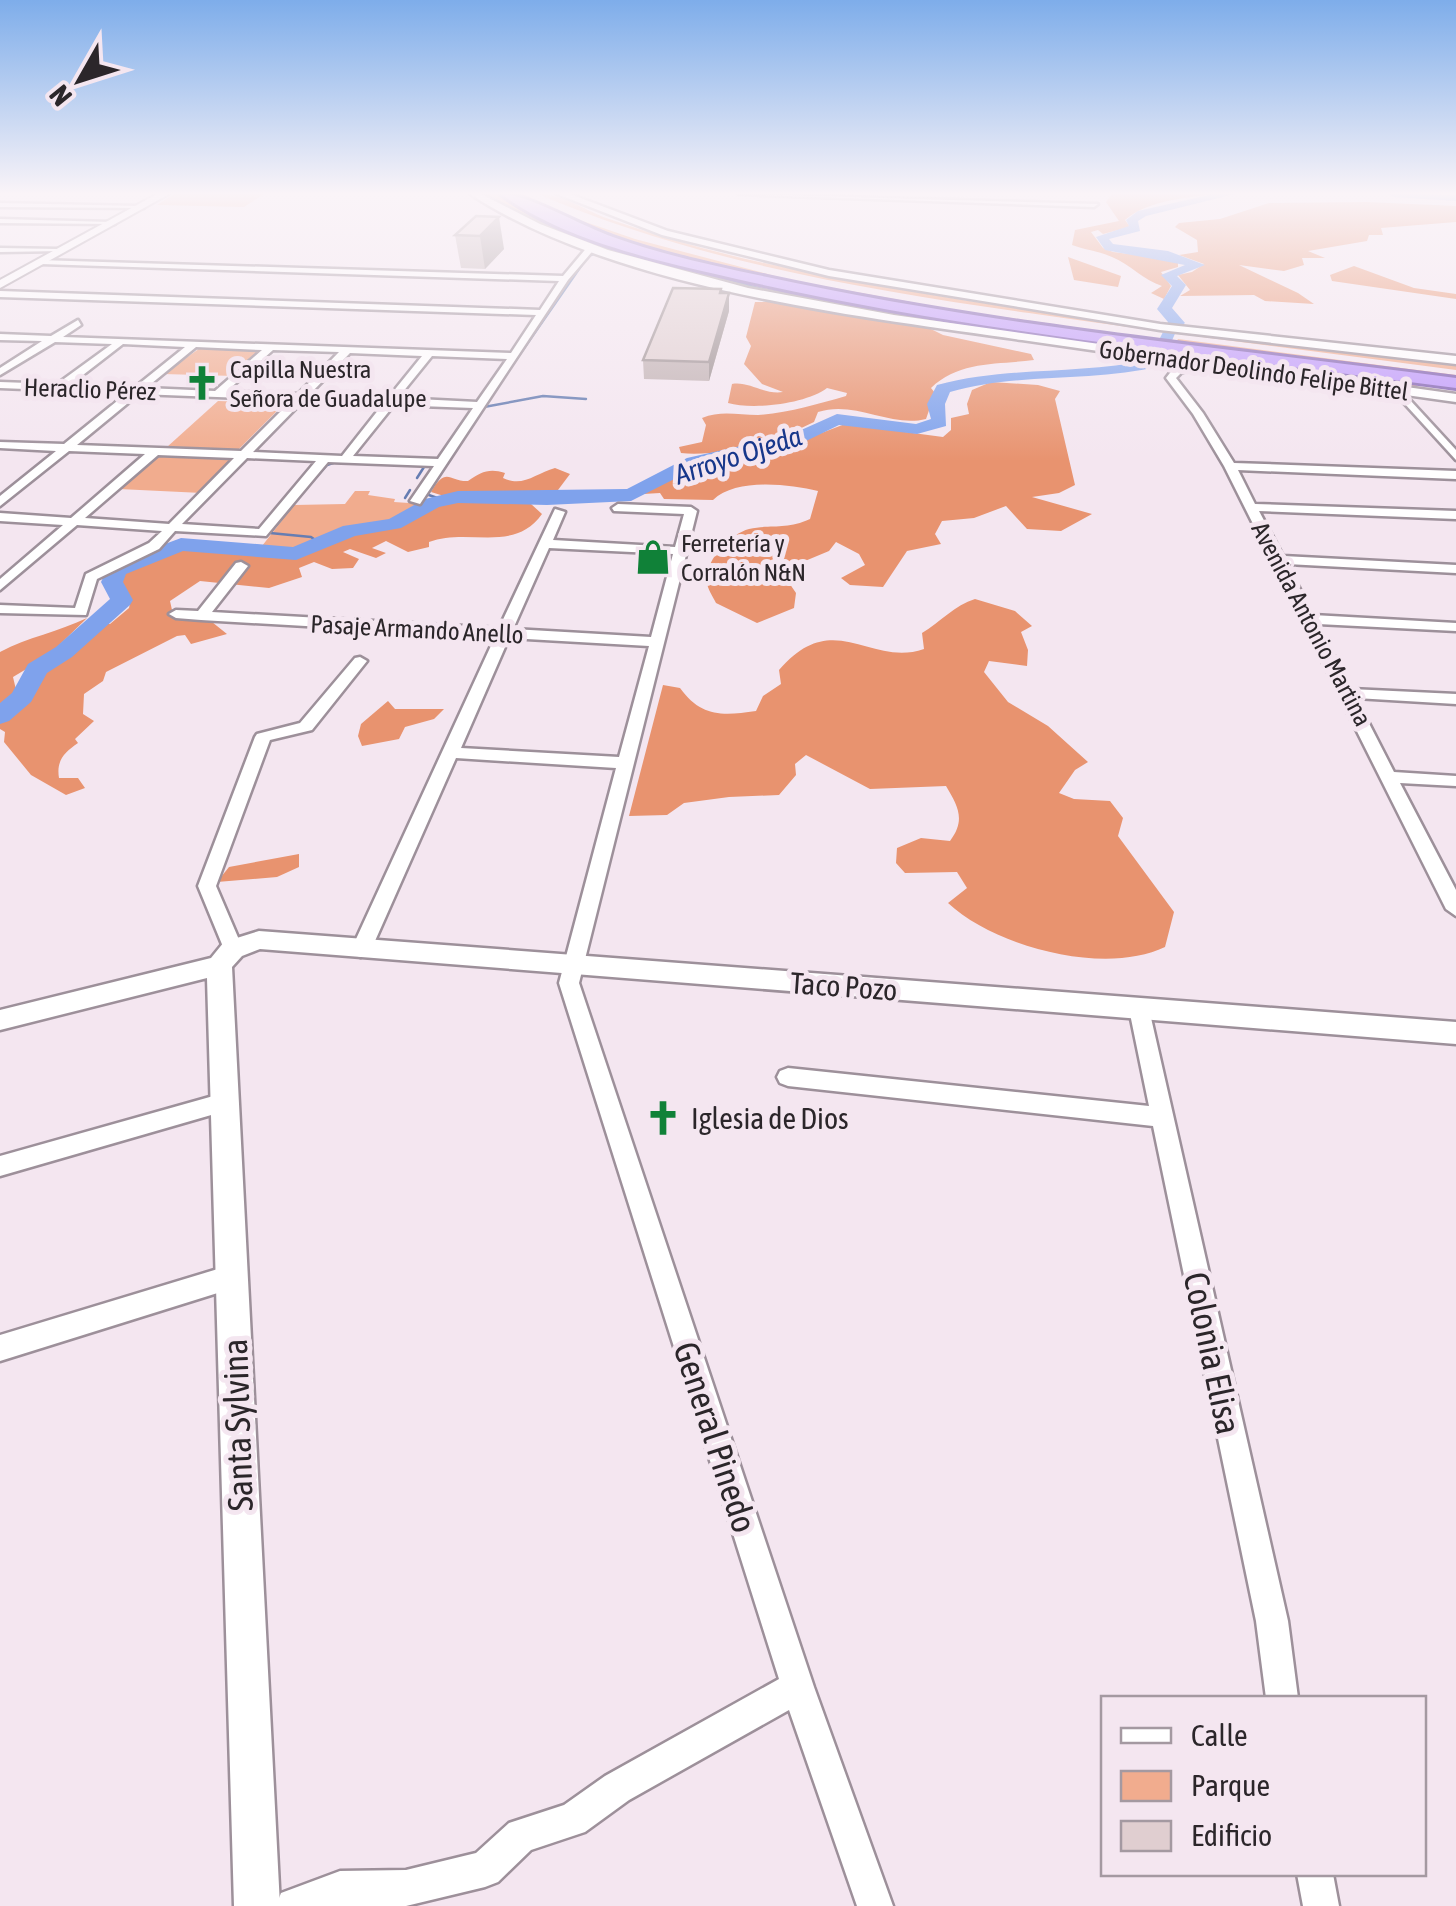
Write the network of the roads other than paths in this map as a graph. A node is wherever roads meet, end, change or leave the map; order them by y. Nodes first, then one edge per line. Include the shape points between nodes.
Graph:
1 (486, 283) edge
2 (562, 283) edge
3 (724, 283) edge
4 (773, 283) edge
5 (827, 283) edge
6 (887, 283) edge
7 (132, 287) dead end
8 (64, 288) dead end
9 (482, 288) dead end
10 (200, 290) dead end
11 (265, 292) dead end
12 (0, 294) edge
13 (332, 294) dead end
14 (50, 296) junction
15 (400, 296) dead end
16 (116, 298) junction
17 (473, 299) dead end
18 (185, 300) junction
19 (252, 302) junction
20 (320, 305) junction
21 (390, 308) junction
22 (463, 310) junction
23 (542, 313) junction
24 (78, 322) dead end
25 (0, 337) edge
26 (53, 339) junction
27 (122, 341) junction
28 (1165, 341) junction
29 (194, 344) junction
30 (272, 347) junction
31 (347, 350) junction
32 (429, 353) junction
33 (512, 356) junction
34 (1456, 360) edge
35 (1201, 362) junction
36 (0, 372) edge
37 (1456, 372) edge
38 (1427, 379) junction
39 (1456, 383) edge
40 (0, 385) edge
41 (59, 388) junction
42 (1398, 390) junction
43 (138, 391) junction
44 (218, 394) junction
45 (1438, 395) junction
46 (299, 398) junction
47 (1456, 398) edge
48 (390, 402) junction
49 (480, 406) junction
50 (0, 445) edge
51 (70, 447) junction
52 (154, 452) junction
53 (244, 455) junction
54 (1456, 457) edge
55 (325, 458) junction
56 (345, 459) junction
57 (441, 464) junction
58 (1230, 466) junction
59 (1456, 476) edge
60 (416, 501) dead end
61 (0, 502) edge
62 (1250, 506) junction
63 (618, 508) dead end
64 (559, 512) dead end
65 (1456, 515) edge
66 (0, 517) edge
67 (76, 521) junction
68 (174, 526) junction
69 (547, 544) junction
70 (682, 551) junction
71 (1278, 560) junction
72 (240, 566) dead end
73 (1456, 569) edge
74 (0, 586) edge
75 (0, 609) edge
76 (176, 614) dead end
77 (201, 616) junction
78 (1308, 619) junction
79 (1456, 627) edge
80 (504, 634) junction
81 (658, 642) junction
82 (360, 661) dead end
83 (1348, 693) junction
84 (1456, 699) edge
85 (449, 752) junction
86 (625, 763) junction
87 (1392, 777) junction
88 (1456, 781) edge
89 (1450, 886) edge
90 (1456, 909) edge
91 (361, 950) junction
92 (226, 957) junction
93 (573, 966) junction
94 (1139, 1009) junction
95 (0, 1020) edge
96 (1456, 1033) edge
97 (788, 1077) dead end
98 (224, 1102) junction
99 (1162, 1117) junction
100 (0, 1166) edge
101 (231, 1277) junction
102 (0, 1348) edge
103 (798, 1688) junction
104 (1282, 1696) edge
105 (1315, 1876) edge
106 (258, 1906) edge
107 (294, 1906) edge
108 (875, 1906) edge
109 (1321, 1906) edge

1 - 9 street
2 - 23 street
3 - 28 street, Gobernador Deolindo Felipe Bittel via 850,310
4 - 28 highway via 915,310
5 - 28 highway
6 - 28 street
7 - 16 street
8 - 14 street
10 - 18 street
11 - 19 street
12 - 14 street
13 - 20 street
14 - 16 street
15 - 21 street
16 - 18 street
17 - 22 street
18 - 19 street
19 - 20 street
20 - 21 street
21 - 22 street
22 - 23 street
23 - 33 street
24 - 26 street
25 - 26 street
26 - 27 street
26 - 36 street
27 - 29 street
27 - 41 street
28 - 34 street
28 - 35 street, Gobernador Deolindo Felipe Bittel
28 - 37 highway
28 - 38 highway
29 - 30 street
29 - 43 street
30 - 31 street
30 - 44 street
31 - 32 street
31 - 46 street
32 - 33 street
32 - 48 street
33 - 49 street
35 - 42 street, Gobernador Deolindo Felipe Bittel
35 - 58 street, Avenida Antonio Martina via 1171,378
38 - 39 highway
38 - 45 highway
40 - 41 street, Heraclio Pérez
41 - 43 street, Heraclio Pérez
42 - 45 street, Gobernador Deolindo Felipe Bittel
42 - 54 street
43 - 44 street, Heraclio Pérez
43 - 51 street
44 - 46 street, Heraclio Pérez
45 - 47 street, Gobernador Deolindo Felipe Bittel
46 - 48 street, Heraclio Pérez
46 - 53 street
48 - 49 street, Heraclio Pérez
48 - 56 street
49 - 57 street
50 - 51 street
51 - 52 street
51 - 61 street
52 - 53 street
52 - 67 street
53 - 55 street
53 - 68 street
55 - 56 street
55 - 68 street via 262,533
56 - 57 street
57 - 60 street
58 - 59 street
58 - 62 street, Avenida Antonio Martina
62 - 65 street
62 - 71 street, Avenida Antonio Martina
63 - 70 street via 690,511
64 - 69 street
66 - 67 street
67 - 68 street
67 - 74 street
68 - 75 street via 154,546 91,577 81,612
69 - 70 street
69 - 80 street
70 - 81 street
71 - 73 street
71 - 78 street, Avenida Antonio Martina
72 - 77 street
76 - 77 street, Pasaje Armando Anello
77 - 80 street, Pasaje Armando Anello
78 - 79 street
78 - 83 street, Avenida Antonio Martina
80 - 81 street, Pasaje Armando Anello
80 - 85 street
81 - 86 street
82 - 92 street via 306,727 264,737 207,886
83 - 84 street
83 - 87 street, Avenida Antonio Martina
85 - 86 street
85 - 91 street
86 - 93 street
87 - 88 street
87 - 89 street, Avenida Antonio Martina
89 - 90 street, Avenida Antonio Martina
91 - 92 street, Taco Pozo via 259,940
91 - 93 street, Taco Pozo
92 - 95 street, Taco Pozo
92 - 98 street, Santa Sylvina
93 - 94 street, Taco Pozo
93 - 103 street, General Pinedo via 568,982
94 - 96 street, Taco Pozo
94 - 99 street, Colonia Elisa
97 - 99 street
98 - 100 street
98 - 101 street, Santa Sylvina
99 - 104 street, Colonia Elisa via 1272,1621
101 - 102 street
101 - 106 street, Santa Sylvina
103 - 107 street via 617,1788 573,1820 521,1835 485,1869 406,1888 340,1888
103 - 108 street, General Pinedo
105 - 109 street

